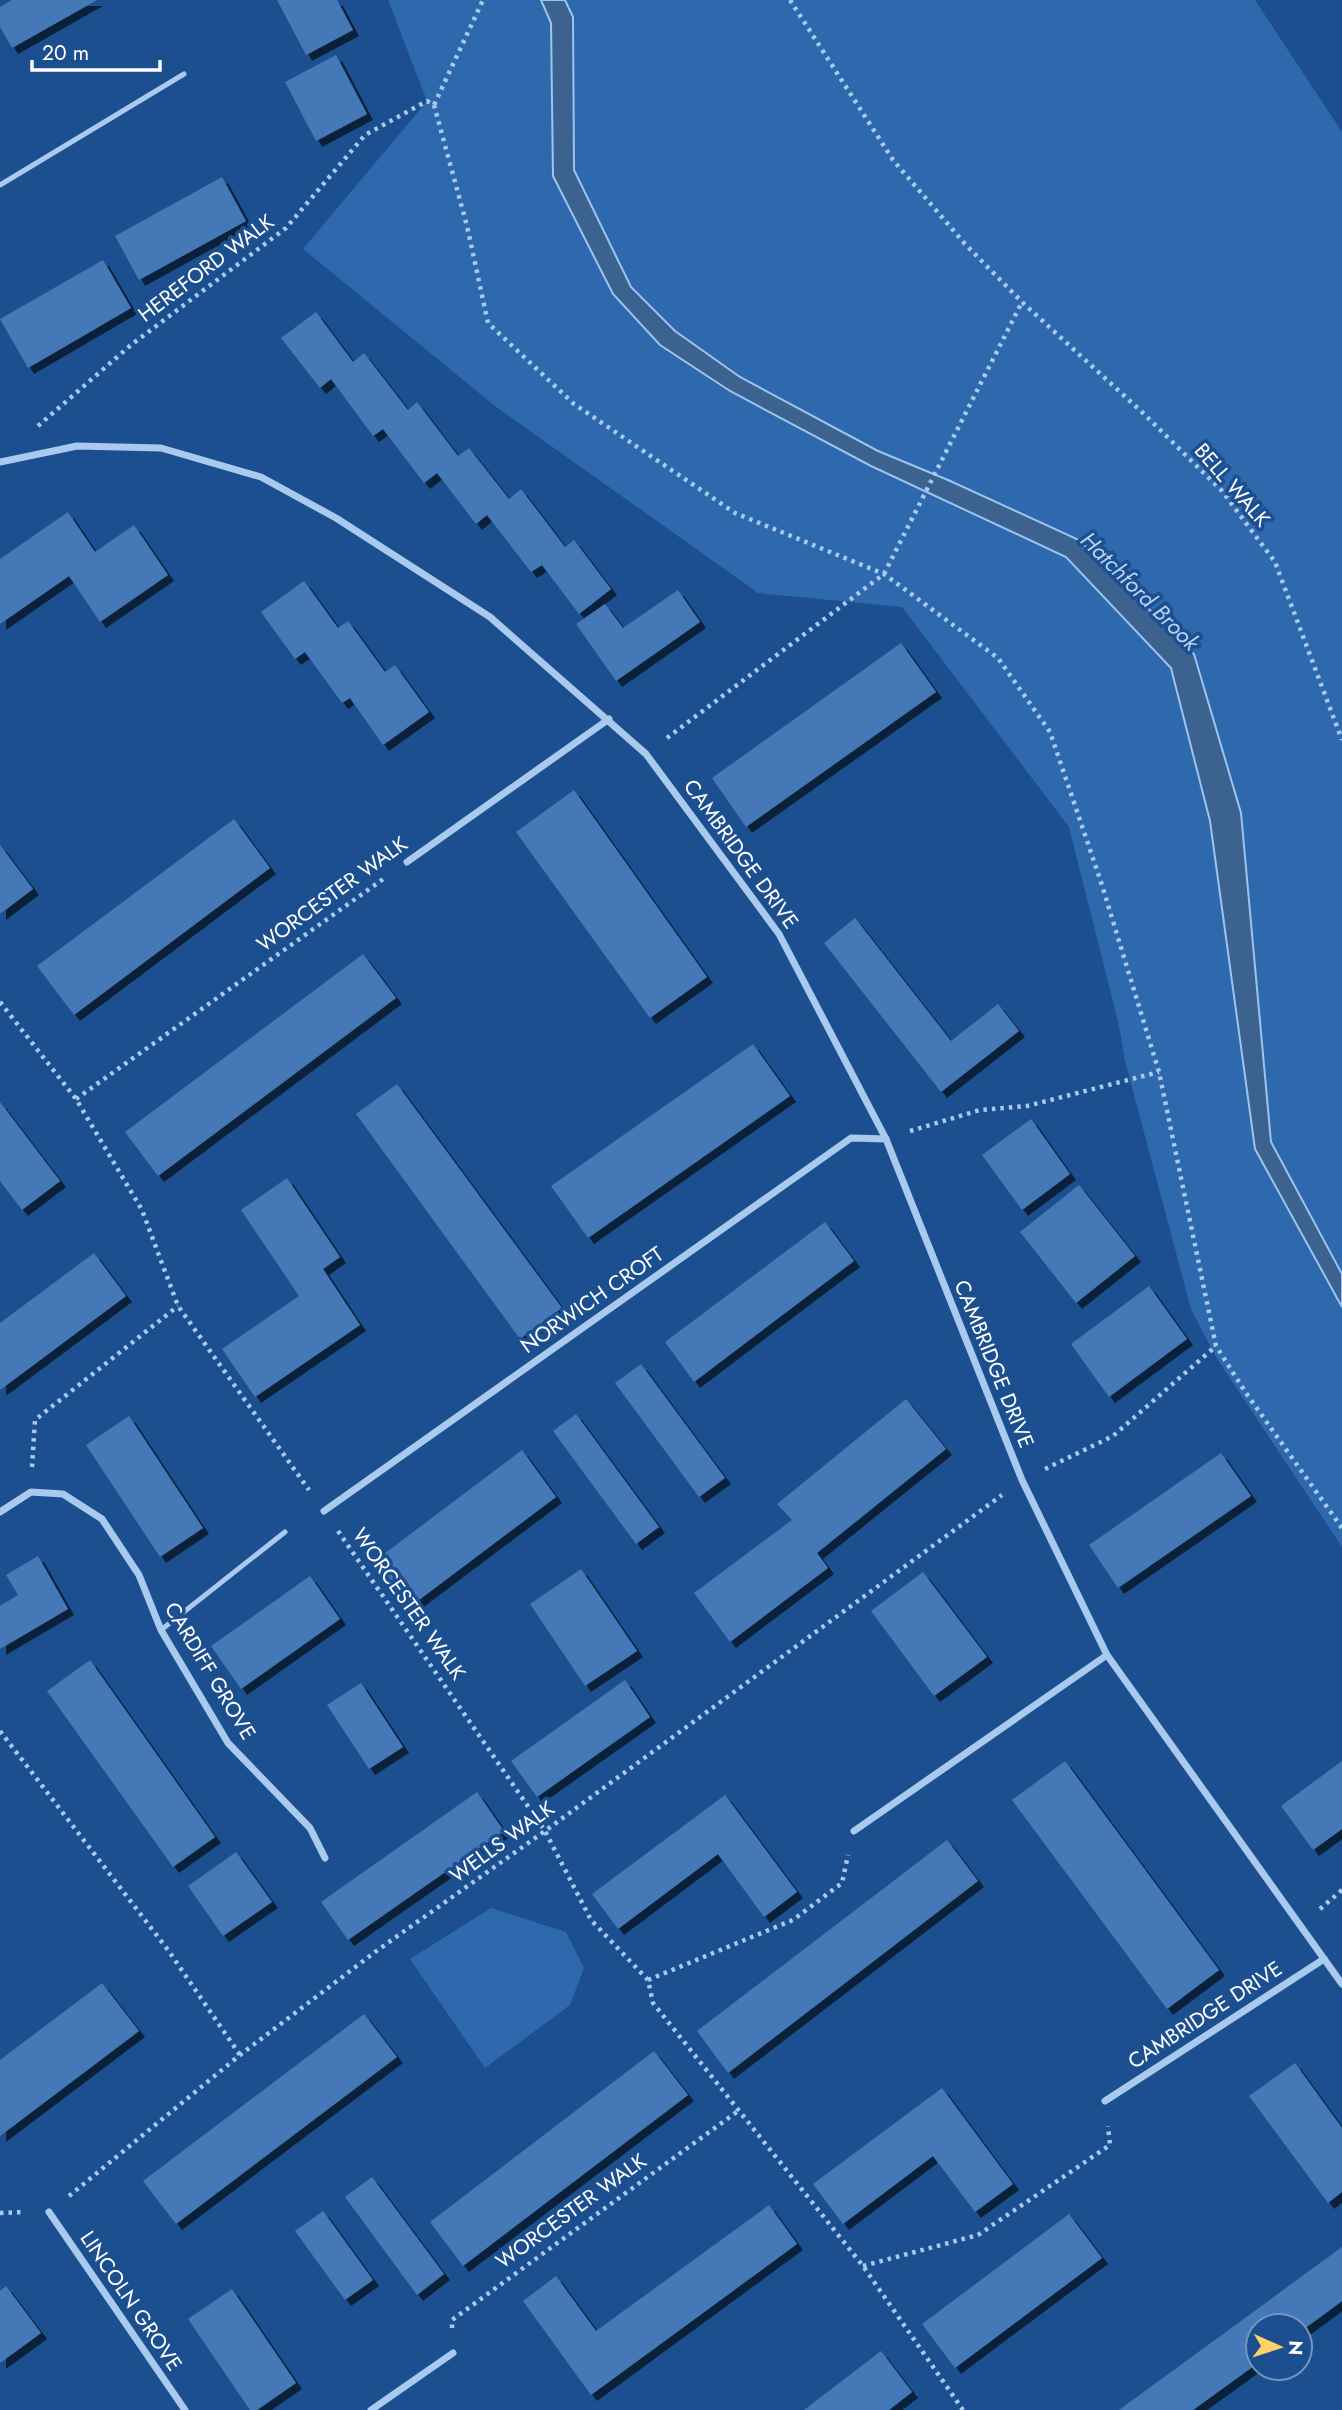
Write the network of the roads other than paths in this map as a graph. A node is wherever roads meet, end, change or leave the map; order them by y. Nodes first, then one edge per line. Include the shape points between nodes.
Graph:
1 (184, 74) dead end
2 (0, 185) edge
3 (0, 462) edge
4 (609, 719) junction
5 (407, 862) road end
6 (886, 1139) junction
7 (324, 1511) road end
8 (0, 1512) edge
9 (285, 1532) dead end
10 (161, 1630) junction
11 (1107, 1655) junction
12 (854, 1830) road end
13 (325, 1858) dead end
14 (1324, 1959) junction
15 (1342, 1984) edge
16 (1105, 2101) road end
17 (49, 2212) road end
18 (453, 2353) road end
19 (185, 2410) edge
20 (371, 2410) edge

1 - 2 lane
3 - 4 street, CAMBRIDGE DRIVE via 77,446 161,448 261,477 336,518 490,617
4 - 5 street, WORCESTER WALK
4 - 6 street, CAMBRIDGE DRIVE via 646,754 779,934
6 - 7 street, NORWICH CROFT via 851,1138
6 - 11 street, CAMBRIDGE DRIVE via 1021,1480
8 - 10 street, CARDIFF GROVE via 31,1492 63,1494 102,1519 139,1575
9 - 10 lane
10 - 13 street, CARDIFF GROVE via 228,1743 310,1828
11 - 12 street
11 - 14 street, CAMBRIDGE DRIVE
14 - 15 street, CAMBRIDGE DRIVE
14 - 16 street, CAMBRIDGE DRIVE
17 - 19 street, LINCOLN GROVE
18 - 20 street

